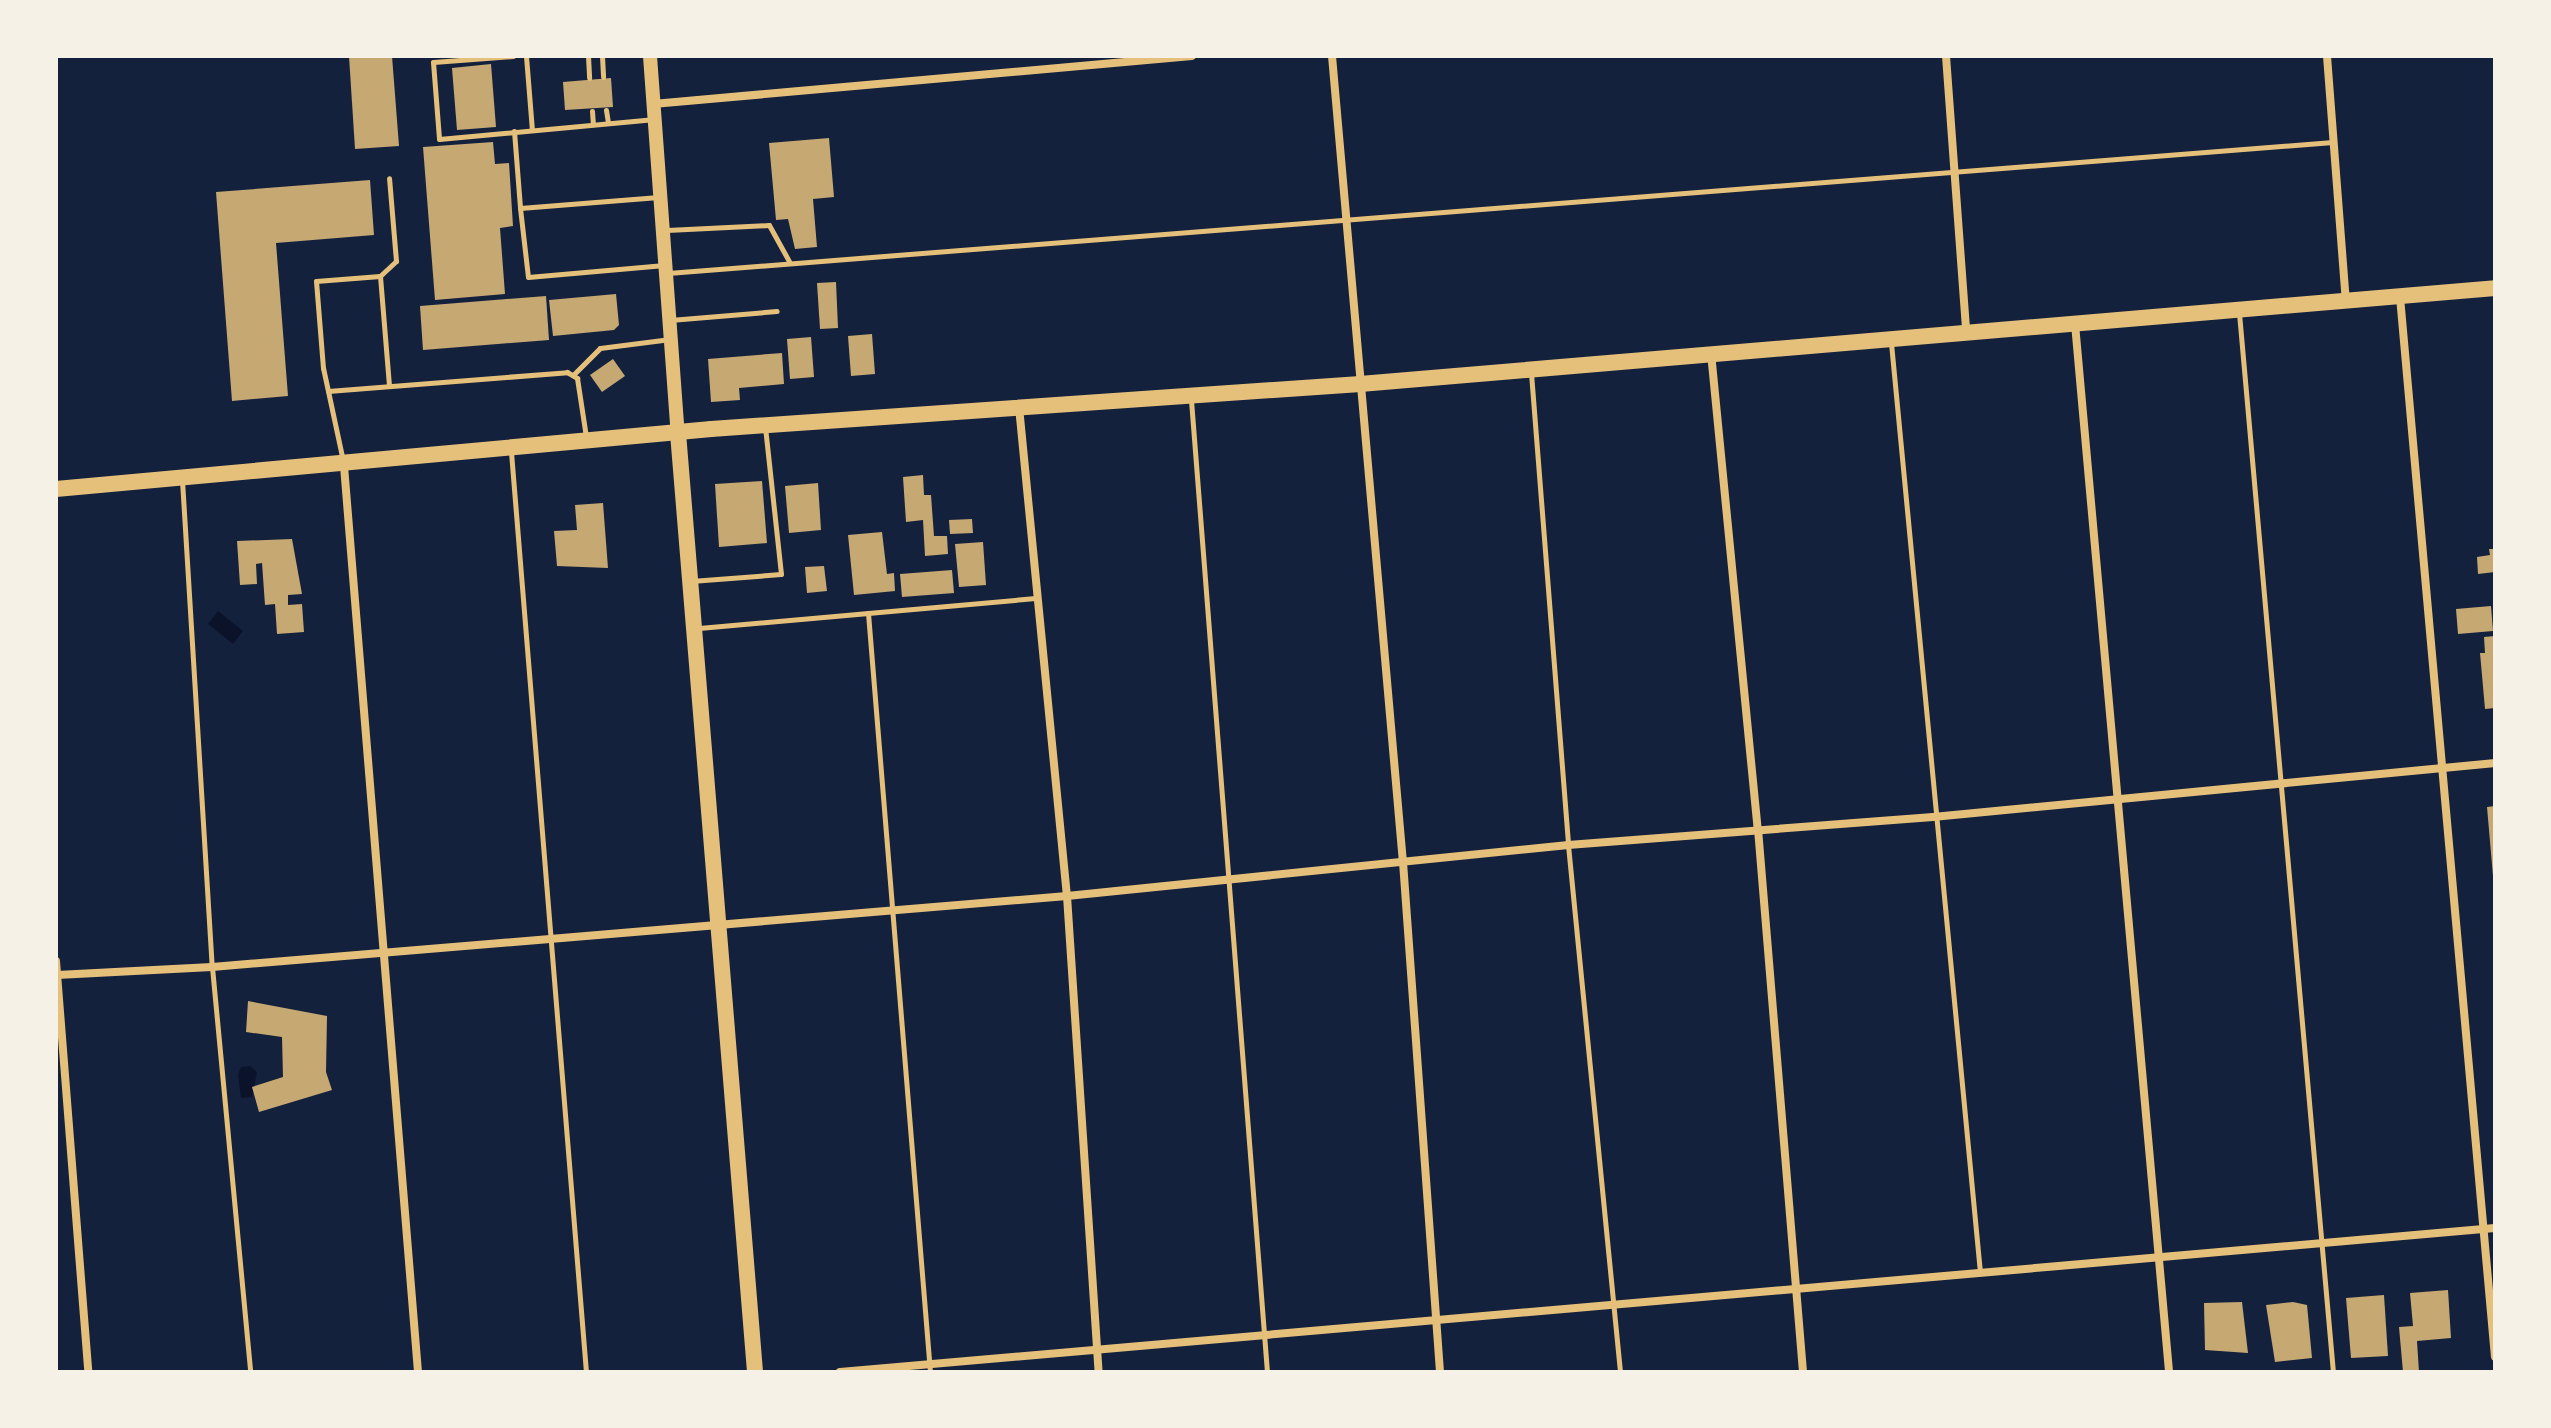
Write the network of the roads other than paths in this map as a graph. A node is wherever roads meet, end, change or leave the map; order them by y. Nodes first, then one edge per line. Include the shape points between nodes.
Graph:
1 (513, 56) edge
2 (526, 56) edge
3 (588, 56) edge
4 (602, 56) edge
5 (650, 56) edge
6 (1192, 56) edge
7 (1332, 56) edge
8 (1946, 56) edge
9 (2327, 56) edge
10 (603, 77) dead end
11 (589, 78) dead end
12 (606, 110) dead end
13 (592, 111) dead end
14 (654, 111) junction
15 (608, 123) junction
16 (593, 124) junction
17 (532, 130) junction
18 (514, 131) junction
19 (2334, 142) junction
20 (1954, 171) junction
21 (389, 178) dead end
22 (660, 197) junction
23 (520, 208) junction
24 (1346, 216) junction
25 (663, 230) junction
26 (790, 263) junction
27 (665, 269) junction
28 (380, 276) junction
29 (2495, 288) edge
30 (2400, 297) junction
31 (2346, 303) junction
32 (2239, 309) junction
33 (777, 311) dead end
34 (669, 320) junction
35 (2075, 323) junction
36 (1966, 331) junction
37 (1891, 337) junction
38 (670, 339) junction
39 (1711, 352) junction
40 (1530, 367) junction
41 (573, 375) junction
42 (1360, 384) junction
43 (389, 386) junction
44 (328, 391) junction
45 (1191, 394) junction
46 (1019, 406) junction
47 (764, 425) junction
48 (678, 433) junction
49 (587, 440) junction
50 (510, 447) junction
51 (344, 466) junction
52 (182, 479) junction
53 (56, 489) edge
54 (691, 581) junction
55 (1035, 598) junction
56 (868, 613) junction
57 (695, 628) junction
58 (2495, 763) edge
59 (2445, 767) junction
60 (2280, 783) junction
61 (2118, 800) junction
62 (1933, 817) junction
63 (1758, 829) junction
64 (1568, 845) junction
65 (1403, 862) junction
66 (1226, 877) junction
67 (1067, 896) junction
68 (890, 908) junction
69 (719, 925) junction
70 (550, 937) junction
71 (384, 952) junction
72 (56, 961) edge
73 (212, 967) junction
74 (57, 975) edge
75 (2495, 1228) edge
76 (2484, 1229) junction
77 (2321, 1245) junction
78 (2159, 1259) junction
79 (1980, 1273) junction
80 (1795, 1290) junction
81 (1613, 1306) junction
82 (1436, 1322) junction
83 (1264, 1338) junction
84 (1097, 1352) junction
85 (2495, 1357) edge
86 (930, 1367) edge
87 (88, 1372) edge
88 (250, 1372) edge
89 (418, 1372) edge
90 (586, 1372) edge
91 (755, 1372) edge
92 (840, 1372) edge
93 (1099, 1372) edge
94 (1267, 1372) edge
95 (1440, 1372) edge
96 (1620, 1372) edge
97 (1803, 1372) edge
98 (2169, 1372) edge
99 (2333, 1372) edge

1 - 18 lane via 433,62 439,139
2 - 17 lane
3 - 11 lane
4 - 10 lane
5 - 14 street
6 - 14 street
7 - 24 street
8 - 20 street
9 - 19 street
12 - 15 lane
13 - 16 lane
14 - 15 lane
14 - 22 street
15 - 16 lane
16 - 17 lane
17 - 18 lane
18 - 23 lane
19 - 20 lane
19 - 31 street
20 - 24 lane
20 - 36 street
21 - 28 lane via 396,261
22 - 23 lane
22 - 25 street
23 - 27 lane via 528,277
24 - 26 lane
24 - 42 street
25 - 26 lane via 769,225
25 - 27 street
26 - 27 lane
27 - 34 street
28 - 43 lane
28 - 44 lane via 316,281
29 - 30 main road
30 - 31 main road
30 - 59 street
31 - 32 main road
32 - 35 main road
32 - 60 lane
33 - 34 lane
34 - 38 street
35 - 36 main road
35 - 61 street
36 - 37 main road
37 - 39 main road
37 - 62 lane
38 - 41 lane via 600,348
38 - 48 street
39 - 40 main road
39 - 63 street
40 - 42 main road
40 - 64 lane
41 - 43 lane
41 - 49 lane
42 - 45 main road
42 - 65 street
43 - 44 lane
44 - 51 lane
45 - 46 main road
45 - 66 lane
46 - 47 main road
46 - 55 street
47 - 48 main road
47 - 54 lane via 781,574
48 - 49 main road
48 - 54 main road
49 - 50 main road
50 - 51 main road
50 - 70 lane
51 - 52 main road
51 - 71 street
52 - 53 main road
52 - 73 lane
54 - 57 main road
55 - 56 lane
55 - 67 street
56 - 57 lane
56 - 68 lane
57 - 69 main road
58 - 59 street
59 - 60 street
59 - 76 street
60 - 61 street
60 - 77 lane
61 - 62 street
61 - 78 street
62 - 63 street
62 - 79 lane
63 - 64 street
63 - 80 street
64 - 65 street
64 - 81 lane
65 - 66 street
65 - 82 street
66 - 67 street
66 - 83 lane
67 - 68 street
67 - 84 street
68 - 69 street
68 - 86 lane
69 - 70 street
69 - 91 main road
70 - 71 street
70 - 90 lane
71 - 73 street
71 - 89 street
72 - 74 street
73 - 74 street
73 - 88 lane
74 - 87 street
75 - 76 street
76 - 77 street
76 - 85 street
77 - 78 street
77 - 99 lane
78 - 79 street
78 - 98 street
79 - 80 street
80 - 81 street
80 - 97 street
81 - 82 street
81 - 96 lane
82 - 83 street
82 - 95 street
83 - 84 street
83 - 94 lane
84 - 86 street
84 - 93 street
86 - 92 street

